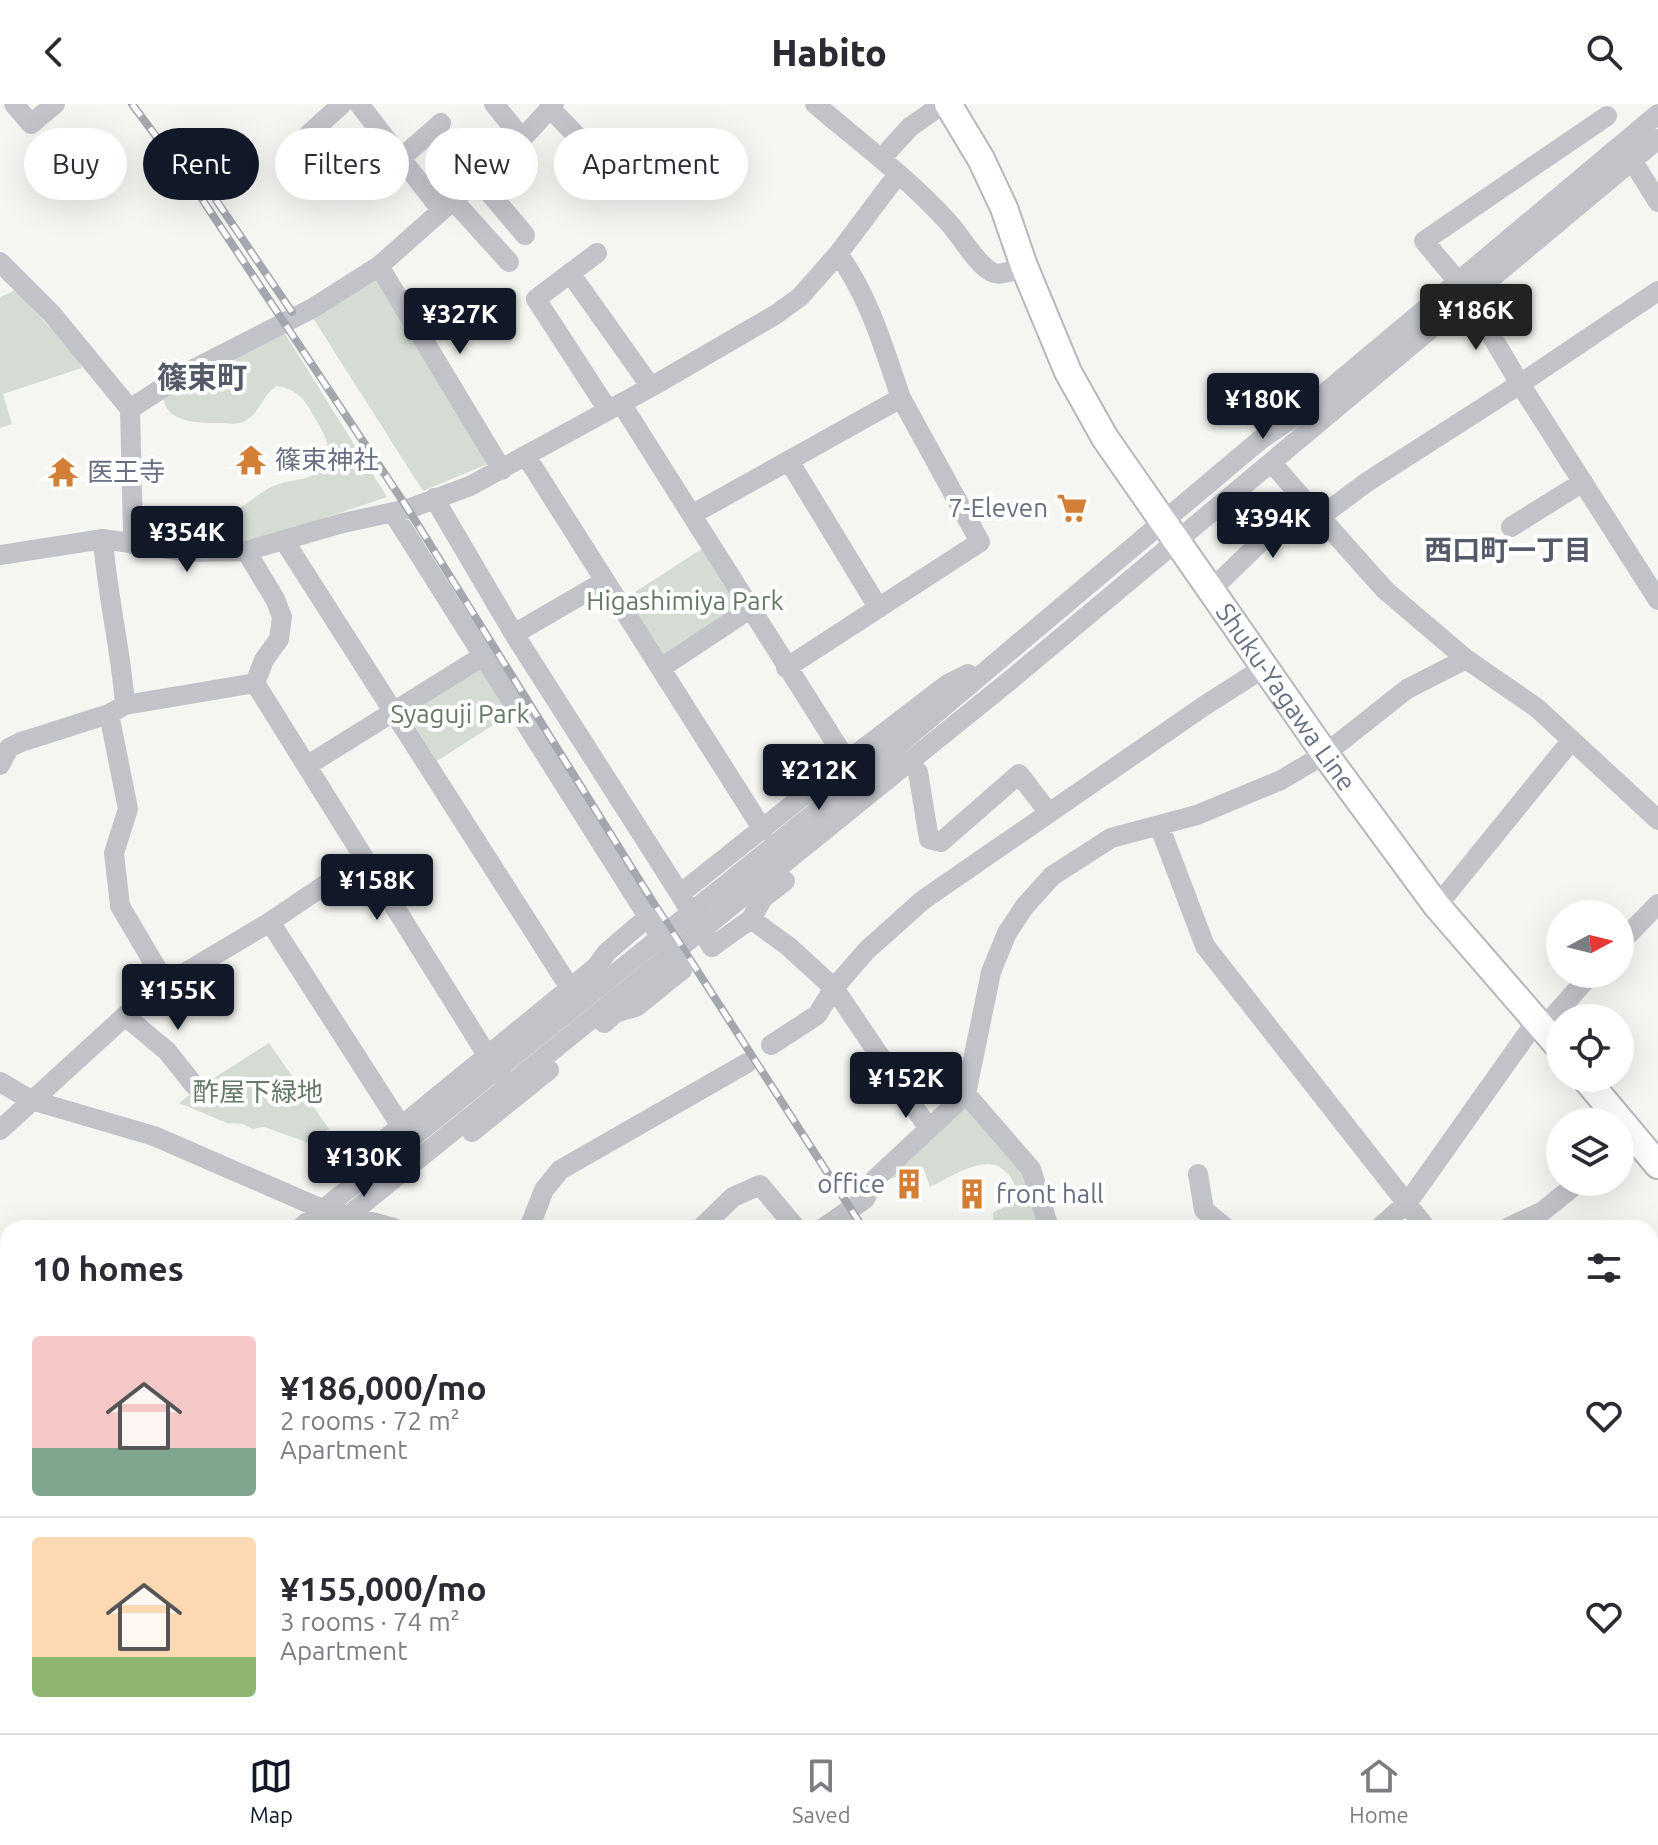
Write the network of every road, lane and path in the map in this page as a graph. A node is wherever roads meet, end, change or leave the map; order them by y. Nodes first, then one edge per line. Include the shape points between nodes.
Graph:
1 (14, 104) edge
2 (55, 104) edge
3 (342, 104) edge
4 (359, 104) edge
5 (494, 104) edge
6 (815, 104) edge
7 (946, 104) edge
8 (552, 106) edge
9 (1658, 114) edge
10 (1607, 116) dead end
11 (441, 123) dead end
12 (316, 128) edge
13 (378, 128) edge
14 (514, 128) edge
15 (531, 128) edge
16 (571, 128) edge
17 (1658, 139) edge
18 (409, 151) edge
19 (881, 159) junction
20 (1632, 160) junction
21 (409, 166) edge
22 (898, 174) junction
23 (451, 200) edge
24 (496, 200) edge
25 (1658, 202) edge
26 (446, 204) junction
27 (525, 235) dead end
28 (597, 253) dead end
29 (838, 254) junction
30 (0, 262) edge
31 (509, 262) dead end
32 (379, 266) junction
33 (1024, 266) junction
34 (570, 273) junction
35 (1464, 290) junction
36 (1658, 291) edge
37 (1520, 384) junction
38 (651, 387) junction
39 (901, 398) junction
40 (615, 407) junction
41 (130, 409) junction
42 (526, 456) junction
43 (789, 461) junction
44 (1272, 463) junction
45 (502, 470) junction
46 (1583, 482) junction
47 (434, 498) junction
48 (1304, 500) junction
49 (393, 513) junction
50 (693, 514) junction
51 (1320, 517) junction
52 (1511, 527) dead end
53 (1171, 530) junction
54 (103, 539) junction
55 (285, 542) junction
56 (131, 544) junction
57 (246, 551) junction
58 (0, 555) edge
59 (605, 581) junction
60 (1212, 589) junction
61 (1658, 600) edge
62 (878, 607) junction
63 (750, 609) junction
64 (514, 634) junction
65 (483, 656) junction
66 (1002, 657) junction
67 (1466, 659) junction
68 (1265, 667) junction
69 (661, 668) junction
70 (786, 668) junction
71 (1014, 677) junction
72 (255, 683) junction
73 (117, 709) junction
74 (394, 712) junction
75 (1571, 741) junction
76 (1325, 754) junction
77 (847, 761) junction
78 (0, 765) edge
79 (308, 765) junction
80 (918, 772) junction
81 (1049, 813) junction
82 (1658, 820) edge
83 (1159, 825) junction
84 (763, 830) junction
85 (363, 859) junction
86 (680, 894) junction
87 (1658, 904) edge
88 (1437, 906) junction
89 (648, 917) junction
90 (751, 919) junction
91 (270, 922) junction
92 (1634, 929) edge
93 (166, 984) junction
94 (570, 988) junction
95 (834, 988) junction
96 (1580, 988) edge
97 (1568, 1004) edge
98 (125, 1016) junction
99 (1546, 1031) edge
100 (1546, 1033) edge
101 (771, 1045) dead end
102 (489, 1059) junction
103 (747, 1063) dead end
104 (0, 1082) edge
105 (194, 1085) dead end
106 (516, 1094) junction
107 (966, 1094) junction
108 (31, 1100) junction
109 (401, 1126) junction
110 (929, 1129) junction
111 (0, 1130) edge
112 (1634, 1148) edge
113 (1658, 1165) edge
114 (1198, 1174) dead end
115 (342, 1193) junction
116 (1562, 1196) edge
117 (1408, 1202) junction
118 (322, 1209) junction
119 (347, 1217) edge
120 (309, 1220) edge
121 (532, 1220) edge
122 (709, 1220) edge
123 (789, 1220) edge
124 (835, 1220) edge
125 (1047, 1220) edge
126 (1216, 1220) edge
127 (1388, 1220) edge
128 (1420, 1220) edge
129 (1524, 1220) edge

1 - 2 street via 31,124
3 - 12 street
4 - 13 street
5 - 14 street
6 - 19 street
7 - 19 street via 910,127
7 - 33 main road, Shuku-Yagawa Line via 981,159
8 - 15 street
8 - 16 street
9 - 35 street
10 - 35 street via 1424,241
11 - 18 street
17 - 20 street
19 - 22 street
20 - 25 street
20 - 35 street
21 - 26 street
22 - 29 street
22 - 33 street via 946,219 986,269 1003,274
23 - 26 street
24 - 27 street
26 - 31 street
26 - 32 street
28 - 34 street
29 - 38 street via 800,297 775,315
29 - 39 street via 859,286
30 - 41 street via 52,314
32 - 41 street
32 - 45 street
33 - 53 main road, Shuku-Yagawa Line via 1074,385
34 - 38 street
34 - 40 street via 536,299
35 - 37 street
35 - 44 street
35 - 53 street via 1260,440
36 - 37 street
37 - 46 street
37 - 51 street
38 - 40 street
39 - 43 street
39 - 62 street via 980,542
40 - 42 street
40 - 50 street
41 - 56 street
42 - 45 street
42 - 59 street
43 - 50 street
43 - 62 street
44 - 48 street
44 - 53 street
45 - 47 street
46 - 52 street
46 - 61 street
47 - 49 street
47 - 64 street
48 - 51 street
48 - 60 street
49 - 55 street
49 - 65 street
50 - 63 street
51 - 67 street via 1385,590
53 - 60 main road, Shuku-Yagawa Line
53 - 66 street
53 - 71 street
54 - 56 street
54 - 58 street
54 - 73 street via 122,664
55 - 57 street
55 - 74 street
56 - 57 street via 189,552
57 - 72 street via 282,617 279,639
59 - 64 street
59 - 69 street
60 - 68 main road, Shuku-Yagawa Line
62 - 70 street
63 - 69 street
63 - 70 street
64 - 86 street
65 - 74 street
65 - 89 street
66 - 77 street via 948,684
66 - 115 street
67 - 75 street via 1537,708
67 - 76 street via 1407,689
68 - 76 main road, Shuku-Yagawa Line
68 - 81 street
69 - 84 street
70 - 77 street
71 - 80 street via 970,732
71 - 119 street
72 - 73 street
72 - 79 street
73 - 78 street via 21,742 9,748
73 - 93 street via 128,809 114,853 120,906
74 - 79 street
74 - 94 street
75 - 82 street
75 - 88 street
76 - 83 street via 1248,795
76 - 88 main road, Shuku-Yagawa Line
77 - 84 street
79 - 85 street
80 - 81 street via 929,839 941,842 1019,774
80 - 90 street via 763,898
81 - 95 street via 923,900
83 - 107 street via 1111,838 1052,876 1025,906 991,972
83 - 117 street via 1205,946
84 - 86 street
85 - 91 street
85 - 102 street
86 - 90 street, bridge via 712,947
87 - 92 street
88 - 99 main road, Shuku-Yagawa Line
89 - 94 street
89 - 106 street, bridge via 682,970 636,1007 615,1013
90 - 95 street
91 - 93 street
91 - 109 street
93 - 98 street
94 - 102 street
95 - 101 street via 817,1015
95 - 110 street
96 - 97 street
98 - 105 street via 167,1051
98 - 108 street
100 - 117 street
102 - 106 street, bridge
102 - 109 street
103 - 121 street via 560,1170 544,1190
104 - 108 street
106 - 119 street via 385,1199
107 - 110 street
107 - 125 street via 1031,1169
108 - 111 street
108 - 118 street via 154,1136
109 - 115 street via 351,1170
110 - 124 street via 875,1179 865,1199
112 - 113 main road
114 - 126 street via 1204,1210
115 - 118 street
116 - 129 street
117 - 127 street
117 - 128 street
118 - 119 street
118 - 120 street
122 - 123 street via 733,1197 760,1185

